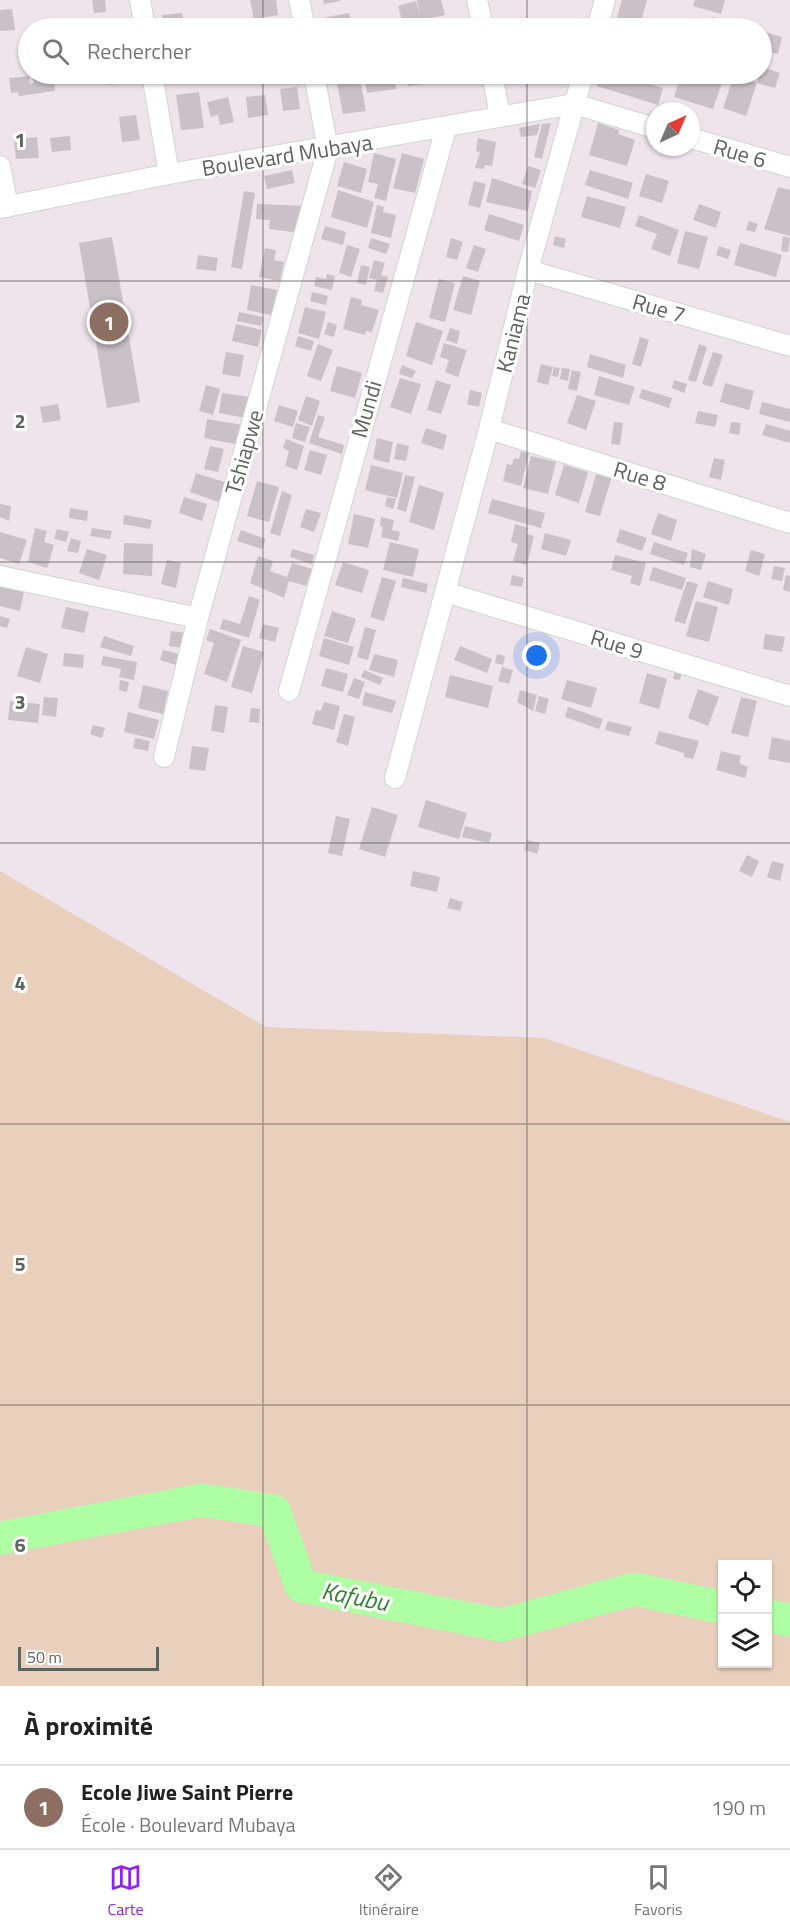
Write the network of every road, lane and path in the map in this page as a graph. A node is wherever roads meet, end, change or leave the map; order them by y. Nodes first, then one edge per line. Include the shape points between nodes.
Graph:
1 (140, 0) edge
2 (299, 0) edge
3 (477, 0) edge
4 (605, 0) edge
5 (143, 18) edge
6 (303, 18) edge
7 (481, 18) edge
8 (600, 18) edge
9 (154, 84) edge
10 (316, 84) edge
11 (494, 84) edge
12 (580, 84) edge
13 (574, 104) junction
14 (500, 116) junction
15 (646, 125) edge
16 (446, 128) junction
17 (700, 141) edge
18 (328, 149) junction
19 (0, 166) edge
20 (790, 167) edge
21 (169, 174) junction
22 (4, 208) edge
23 (528, 270) junction
24 (790, 346) edge
25 (489, 429) junction
26 (790, 523) edge
27 (0, 576) edge
28 (445, 592) junction
29 (198, 618) junction
30 (289, 691) dead end
31 (790, 696) edge
32 (164, 756) dead end
33 (395, 778) dead end

1 - 5 street
2 - 6 street
3 - 7 street
4 - 8 street
9 - 21 street
10 - 18 street
11 - 14 street
12 - 13 street, Kaniama
13 - 14 street, Boulevard Mubaya
13 - 15 street
13 - 23 street, Kaniama
14 - 16 street, Boulevard Mubaya
16 - 18 street, Boulevard Mubaya
16 - 30 street, Mundi
17 - 20 street, Rue 6
18 - 21 street, Boulevard Mubaya
18 - 29 street, Tshiapwe
19 - 22 street
21 - 22 street, Boulevard Mubaya
23 - 24 street, Rue 7
23 - 25 street, Kaniama
25 - 26 street, Rue 8
25 - 28 street, Kaniama
27 - 29 street
28 - 31 street, Rue 9
28 - 33 street, Kaniama
29 - 32 street, Tshiapwe

